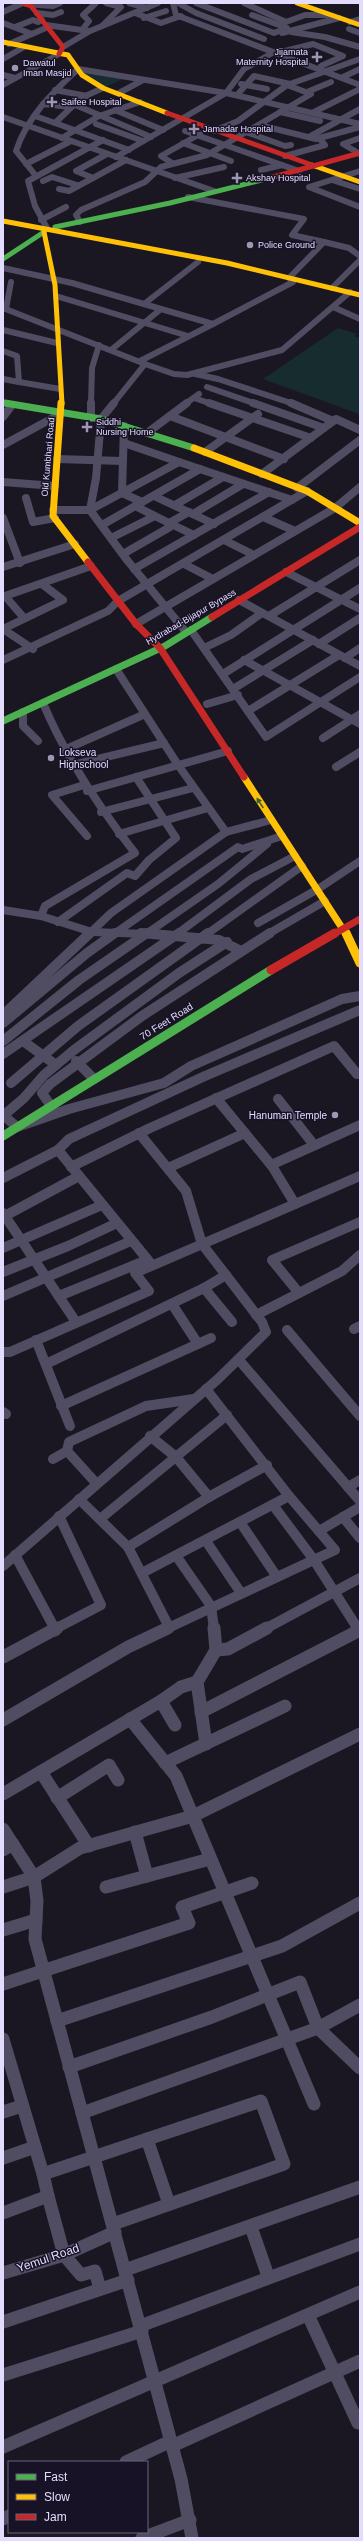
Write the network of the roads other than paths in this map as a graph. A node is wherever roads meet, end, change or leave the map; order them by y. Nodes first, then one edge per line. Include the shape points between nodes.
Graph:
1 (60, 3) edge
2 (96, 3) edge
3 (106, 3) edge
4 (129, 3) edge
5 (173, 3) edge
6 (178, 3) edge
7 (196, 3) edge
8 (213, 3) edge
9 (244, 3) edge
10 (297, 3) edge
11 (24, 4) edge
12 (156, 4) edge
13 (3, 6) edge
14 (206, 7) junction
15 (147, 8) junction
16 (10, 9) junction
17 (3, 12) edge
18 (61, 12) dead end
19 (135, 13) junction
20 (196, 13) junction
21 (252, 15) dead end
22 (328, 15) junction
23 (146, 17) junction
24 (183, 17) junction
25 (338, 18) junction
26 (122, 19) junction
27 (360, 19) edge
28 (138, 20) dead end
29 (43, 21) junction
30 (131, 22) dead end
31 (3, 23) edge
32 (350, 25) junction
33 (360, 25) edge
34 (15, 27) junction
35 (101, 28) junction
36 (3, 30) edge
37 (82, 30) junction
38 (89, 31) junction
39 (287, 31) junction
40 (360, 33) edge
41 (32, 34) junction
42 (24, 37) junction
43 (264, 40) junction
44 (6, 43) edge
45 (251, 44) junction
46 (24, 47) junction
47 (360, 47) edge
48 (61, 50) junction
49 (275, 52) junction
50 (3, 59) edge
51 (359, 61) edge
52 (318, 68) junction
53 (78, 69) junction
54 (360, 69) edge
55 (326, 71) junction
56 (3, 75) edge
57 (15, 78) junction
58 (343, 78) junction
59 (143, 80) junction
60 (233, 82) junction
61 (279, 82) junction
62 (331, 82) dead end
63 (246, 85) junction
64 (289, 85) junction
65 (360, 85) edge
66 (3, 86) edge
67 (103, 88) junction
68 (55, 90) junction
69 (307, 92) junction
70 (120, 93) junction
71 (226, 93) junction
72 (237, 95) junction
73 (86, 96) junction
74 (264, 101) junction
75 (140, 102) junction
76 (43, 104) junction
77 (71, 106) junction
78 (258, 107) junction
79 (289, 107) junction
80 (360, 109) edge
81 (115, 110) junction
82 (280, 112) junction
83 (314, 112) junction
84 (35, 116) junction
85 (3, 117) edge
86 (98, 117) junction
87 (341, 118) junction
88 (182, 120) junction
89 (320, 121) dead end
90 (55, 123) junction
91 (96, 124) dead end
92 (359, 124) edge
93 (228, 125) junction
94 (259, 125) junction
95 (29, 126) junction
96 (75, 130) junction
97 (163, 130) junction
98 (211, 130) junction
99 (185, 131) dead end
100 (247, 132) junction
101 (197, 135) junction
102 (151, 137) junction
103 (309, 137) junction
104 (62, 138) junction
105 (236, 138) junction
106 (319, 138) junction
107 (360, 138) edge
108 (103, 140) junction
109 (71, 141) junction
110 (143, 142) junction
111 (183, 143) junction
112 (224, 145) junction
113 (291, 145) dead end
114 (89, 147) junction
115 (54, 150) junction
116 (129, 150) junction
117 (271, 151) junction
118 (210, 153) junction
119 (107, 154) junction
120 (360, 154) edge
121 (71, 157) junction
122 (116, 157) junction
123 (260, 157) junction
124 (126, 160) junction
125 (231, 161) dead end
126 (284, 161) junction
127 (47, 162) junction
128 (172, 163) junction
129 (26, 164) junction
130 (224, 167) dead end
131 (315, 167) junction
132 (261, 170) dead end
133 (157, 171) junction
134 (299, 171) junction
135 (360, 171) edge
136 (36, 176) junction
137 (343, 176) junction
138 (93, 178) junction
139 (175, 178) junction
140 (332, 180) junction
141 (43, 181) dead end
142 (360, 182) edge
143 (77, 186) junction
144 (59, 189) dead end
145 (360, 189) edge
146 (214, 191) junction
147 (188, 197) junction
148 (66, 207) dead end
149 (360, 207) edge
150 (41, 220) junction
151 (3, 221) edge
152 (80, 222) junction
153 (3, 225) edge
154 (46, 230) junction
155 (324, 242) junction
156 (360, 256) edge
157 (3, 259) edge
158 (360, 260) edge
159 (198, 262) junction
160 (3, 268) edge
161 (22, 272) junction
162 (54, 279) junction
163 (291, 280) junction
164 (11, 282) junction
165 (332, 288) junction
166 (3, 289) edge
167 (350, 292) junction
168 (360, 295) edge
169 (56, 296) junction
170 (144, 304) junction
171 (333, 307) junction
172 (4, 308) edge
173 (161, 309) junction
174 (360, 319) edge
175 (145, 322) junction
176 (212, 324) junction
177 (58, 328) junction
178 (3, 330) edge
179 (188, 336) junction
180 (57, 343) junction
181 (99, 345) junction
182 (111, 350) junction
183 (3, 351) edge
184 (142, 362) junction
185 (240, 362) junction
186 (194, 374) junction
187 (3, 379) edge
188 (218, 379) junction
189 (19, 382) junction
190 (207, 387) junction
191 (60, 389) junction
192 (194, 398) junction
193 (280, 398) junction
194 (8, 404) edge
195 (266, 408) junction
196 (62, 414) junction
197 (170, 416) junction
198 (3, 417) edge
199 (254, 417) junction
200 (91, 418) junction
201 (101, 419) junction
202 (333, 421) junction
203 (124, 426) junction
204 (324, 428) junction
205 (360, 430) edge
206 (147, 434) junction
207 (227, 437) junction
208 (311, 438) junction
209 (360, 440) edge
210 (124, 444) junction
211 (3, 446) edge
212 (205, 452) junction
213 (284, 458) junction
214 (57, 459) junction
215 (98, 460) junction
216 (122, 461) junction
217 (179, 462) junction
218 (200, 469) junction
219 (262, 474) junction
220 (223, 477) junction
221 (3, 482) edge
222 (244, 484) junction
223 (55, 486) junction
224 (360, 487) edge
225 (297, 488) junction
226 (307, 491) junction
227 (269, 492) junction
228 (122, 493) junction
229 (154, 496) junction
230 (26, 498) dead end
231 (292, 500) junction
232 (139, 504) junction
233 (174, 505) junction
234 (335, 508) junction
235 (90, 510) junction
236 (191, 513) junction
237 (54, 514) junction
238 (153, 517) junction
239 (263, 517) junction
240 (3, 518) edge
241 (360, 522) edge
242 (169, 523) junction
243 (214, 524) junction
244 (102, 525) junction
245 (360, 527) edge
246 (295, 531) junction
247 (6, 532) edge
248 (194, 535) junction
249 (111, 538) junction
250 (224, 540) junction
251 (74, 544) junction
252 (123, 554) junction
253 (254, 555) junction
254 (360, 560) edge
255 (20, 563) junction
256 (184, 564) junction
257 (91, 566) junction
258 (3, 567) edge
259 (134, 569) junction
260 (286, 572) junction
261 (213, 579) junction
262 (42, 584) junction
263 (147, 585) junction
264 (317, 587) junction
265 (360, 588) edge
266 (341, 599) junction
267 (239, 600) junction
268 (118, 601) junction
269 (165, 607) junction
270 (360, 609) edge
271 (266, 614) junction
272 (24, 618) junction
273 (360, 618) edge
274 (136, 624) junction
275 (3, 629) edge
276 (292, 629) junction
277 (188, 631) junction
278 (316, 642) junction
279 (162, 647) junction
280 (204, 648) junction
281 (360, 648) edge
282 (32, 649) junction
283 (342, 656) junction
284 (3, 660) edge
285 (244, 660) junction
286 (360, 666) edge
287 (116, 669) junction
288 (263, 671) junction
289 (223, 674) junction
290 (360, 677) edge
291 (291, 685) junction
292 (236, 692) junction
293 (43, 702) junction
294 (322, 702) junction
295 (207, 704) junction
296 (248, 711) junction
297 (23, 712) junction
298 (145, 714) junction
299 (360, 714) edge
300 (4, 718) edge
301 (352, 719) junction
302 (360, 724) edge
303 (323, 738) dead end
304 (38, 741) dead end
305 (164, 743) junction
306 (64, 750) junction
307 (228, 751) junction
308 (360, 752) edge
309 (73, 765) junction
310 (178, 765) junction
311 (336, 767) dead end
312 (136, 777) junction
313 (86, 788) junction
314 (193, 788) junction
315 (150, 799) junction
316 (208, 808) junction
317 (101, 812) junction
318 (271, 820) junction
319 (164, 821) junction
320 (226, 832) junction
321 (119, 834) junction
322 (87, 836) dead end
323 (282, 836) junction
324 (272, 839) junction
325 (295, 856) junction
326 (359, 862) edge
327 (302, 866) junction
328 (321, 887) junction
329 (325, 900) junction
330 (3, 910) edge
331 (40, 916) junction
332 (360, 919) edge
333 (58, 922) junction
334 (258, 923) dead end
335 (346, 928) junction
336 (92, 932) junction
337 (118, 933) junction
338 (145, 934) junction
339 (175, 936) junction
340 (199, 939) junction
341 (227, 942) junction
342 (360, 948) edge
343 (241, 951) junction
344 (360, 963) edge
345 (360, 996) edge
346 (360, 1010) edge
347 (3, 1015) edge
348 (3, 1023) edge
349 (22, 1040) junction
350 (3, 1041) edge
351 (3, 1054) edge
352 (69, 1055) junction
353 (43, 1057) junction
354 (80, 1064) junction
355 (56, 1065) junction
356 (359, 1075) edge
357 (94, 1079) junction
358 (11, 1083) dead end
359 (216, 1098) junction
360 (278, 1099) dead end
361 (51, 1106) junction
362 (3, 1116) edge
363 (360, 1125) edge
364 (17, 1127) junction
365 (139, 1133) junction
366 (245, 1133) junction
367 (3, 1136) edge
368 (314, 1145) junction
369 (58, 1150) junction
370 (271, 1165) junction
371 (71, 1167) junction
372 (168, 1168) junction
373 (79, 1176) junction
374 (360, 1176) edge
375 (3, 1178) edge
376 (295, 1204) junction
377 (102, 1205) junction
378 (4, 1216) edge
379 (117, 1222) junction
380 (360, 1222) edge
381 (23, 1241) junction
382 (132, 1241) junction
383 (202, 1244) junction
384 (3, 1248) edge
385 (360, 1255) edge
386 (34, 1259) junction
387 (150, 1263) junction
388 (3, 1272) edge
389 (226, 1275) junction
390 (46, 1277) junction
391 (204, 1288) junction
392 (299, 1293) junction
393 (3, 1296) edge
394 (59, 1296) junction
395 (172, 1304) junction
396 (256, 1314) junction
397 (76, 1322) junction
398 (232, 1322) dead end
399 (287, 1330) dead end
400 (211, 1338) dead end
401 (36, 1340) junction
402 (198, 1344) junction
403 (3, 1352) edge
404 (239, 1360) junction
405 (46, 1364) junction
406 (206, 1389) junction
407 (194, 1399) junction
408 (61, 1406) junction
409 (227, 1415) junction
410 (360, 1416) edge
411 (70, 1426) dead end
412 (150, 1436) junction
413 (67, 1451) junction
414 (176, 1457) junction
415 (53, 1459) dead end
416 (267, 1465) junction
417 (360, 1480) edge
418 (96, 1484) junction
419 (348, 1487) junction
420 (289, 1496) junction
421 (209, 1497) junction
422 (79, 1498) junction
423 (360, 1501) edge
424 (273, 1505) junction
425 (360, 1507) edge
426 (59, 1516) junction
427 (343, 1517) junction
428 (100, 1519) junction
429 (240, 1522) junction
430 (319, 1531) junction
431 (360, 1538) edge
432 (206, 1541) junction
433 (128, 1548) junction
434 (15, 1555) junction
435 (177, 1557) junction
436 (314, 1560) junction
437 (3, 1566) edge
438 (142, 1574) junction
439 (276, 1577) junction
440 (360, 1578) edge
441 (334, 1592) junction
442 (241, 1593) junction
443 (211, 1606) junction
444 (169, 1627) junction
445 (55, 1630) junction
446 (359, 1631) edge
447 (216, 1650) junction
448 (3, 1657) edge
449 (197, 1682) junction
450 (161, 1701) junction
451 (284, 1706) dead end
452 (201, 1712) junction
453 (4, 1718) edge
454 (130, 1719) junction
455 (175, 1725) dead end
456 (360, 1734) edge
457 (206, 1744) junction
458 (166, 1763) junction
459 (41, 1772) junction
460 (118, 1780) dead end
461 (3, 1794) edge
462 (58, 1798) junction
463 (193, 1816) junction
464 (3, 1829) edge
465 (135, 1832) junction
466 (89, 1846) junction
467 (8, 1847) edge
468 (210, 1859) junction
469 (148, 1876) junction
470 (34, 1877) junction
471 (252, 1883) dead end
472 (3, 1887) edge
473 (106, 1887) dead end
474 (223, 1893) junction
475 (360, 1903) edge
476 (36, 1920) junction
477 (3, 1930) edge
478 (251, 1956) junction
479 (44, 1970) junction
480 (3, 1984) edge
481 (267, 1995) junction
482 (360, 2005) edge
483 (58, 2021) junction
484 (318, 2028) junction
485 (3, 2039) edge
486 (286, 2039) junction
487 (69, 2067) junction
488 (360, 2068) edge
489 (7, 2069) edge
490 (314, 2104) dead end
491 (22, 2106) junction
492 (3, 2112) edge
493 (82, 2113) junction
494 (147, 2139) junction
495 (35, 2147) junction
496 (95, 2156) junction
497 (3, 2158) edge
498 (43, 2174) junction
499 (360, 2187) edge
500 (48, 2196) junction
501 (169, 2204) junction
502 (3, 2213) edge
503 (251, 2227) junction
504 (114, 2228) junction
505 (360, 2244) edge
506 (64, 2255) junction
507 (3, 2273) edge
508 (127, 2275) junction
509 (268, 2276) junction
510 (100, 2290) junction
511 (360, 2292) edge
512 (308, 2315) junction
513 (3, 2322) edge
514 (141, 2328) junction
515 (360, 2361) edge
516 (335, 2374) junction
517 (3, 2375) edge
518 (155, 2382) junction
519 (358, 2423) dead end
520 (171, 2443) junction
521 (3, 2447) edge
522 (128, 2461) edge
523 (190, 2520) junction
524 (142, 2538) edge
525 (192, 2538) edge

1 - 11 street via 52,6
2 - 37 street via 83,15 89,21
3 - 35 street via 121,6
4 - 15 street
5 - 24 street via 176,15
6 - 20 street
7 - 14 street
8 - 14 street
9 - 22 street via 286,22 306,15
10 - 22 main road
11 - 16 street
11 - 29 main road via 31,6
12 - 15 street
12 - 23 street via 168,11
13 - 16 street
14 - 20 street
14 - 21 street via 274,33 287,28
15 - 19 street
16 - 17 street
18 - 29 street
19 - 23 street
19 - 26 street
20 - 24 street
20 - 43 street
22 - 25 main road
23 - 24 street via 161,23
23 - 28 street
24 - 45 street
25 - 32 main road
25 - 39 street
26 - 30 street
26 - 35 street
27 - 32 street
29 - 34 street via 33,20
29 - 37 street
29 - 41 street
29 - 48 main road
31 - 34 street
32 - 33 main road
32 - 40 street
34 - 41 street
35 - 38 street
36 - 42 street
37 - 38 street
38 - 48 street
39 - 43 street
39 - 47 street via 325,37
41 - 42 street
42 - 44 street
43 - 45 street
44 - 46 main road
45 - 49 street
46 - 48 main road
46 - 50 street
48 - 53 main road
48 - 57 street
49 - 52 street
49 - 52 street via 313,44 343,56
49 - 60 street via 244,69
51 - 55 street
52 - 55 street
53 - 59 street
53 - 67 main road via 82,75
53 - 68 street
54 - 58 street
55 - 58 street
55 - 64 street
56 - 57 street
57 - 66 street
58 - 65 street
59 - 70 street
59 - 71 street
60 - 63 street
60 - 71 street
61 - 63 street via 264,91
61 - 63 street via 254,76
61 - 64 street
62 - 69 street
63 - 72 street
64 - 69 street
64 - 74 street
65 - 83 street
67 - 70 main road
67 - 73 street
68 - 73 street
68 - 76 street
69 - 79 street via 311,94
70 - 75 main road
71 - 72 street
71 - 88 street
72 - 74 street
73 - 77 street
74 - 78 street
74 - 79 street
75 - 81 street
75 - 88 main road
76 - 77 street
76 - 84 street
77 - 86 street
77 - 90 street
78 - 82 street
78 - 93 street
79 - 82 street
79 - 83 street
80 - 87 street
81 - 86 street
81 - 97 street
82 - 89 street
82 - 94 street
83 - 87 street
84 - 90 street
84 - 95 street
85 - 95 street
86 - 96 street
86 - 102 street
87 - 92 street
87 - 103 street
88 - 97 street
88 - 98 main road
90 - 96 street
91 - 110 street
92 - 106 street
93 - 98 street
93 - 100 street
94 - 100 street
94 - 103 street
95 - 104 street
95 - 129 street via 18,141 16,151
96 - 104 street
96 - 108 street
97 - 102 street
98 - 101 street
98 - 105 main road
99 - 101 street
100 - 105 street
100 - 113 street via 285,146
101 - 111 street
101 - 112 street
102 - 110 street
103 - 106 street
104 - 109 street
105 - 112 street
105 - 117 main road
106 - 126 street via 325,145
107 - 120 street via 343,144
108 - 114 street
108 - 116 street
109 - 114 street
109 - 115 street
110 - 116 street
111 - 118 street
111 - 128 street via 161,156
112 - 118 street
112 - 123 street
114 - 119 street
114 - 121 street
115 - 121 street
115 - 127 street
116 - 122 street
117 - 123 street
117 - 126 main road
118 - 125 street
118 - 128 street
119 - 122 street
119 - 138 street via 76,171
120 - 131 main road
121 - 127 street
122 - 124 street
123 - 126 street
124 - 133 street
124 - 138 street
126 - 131 main road
126 - 132 street
126 - 134 street
127 - 129 street
127 - 136 street
128 - 133 street
129 - 136 street
130 - 139 street
131 - 134 main road
131 - 137 main road
133 - 139 street
133 - 152 street via 145,182 81,210 76,215
134 - 146 main road
135 - 137 street
136 - 150 street via 28,181
137 - 140 street
137 - 142 main road
138 - 143 street
139 - 146 street
140 - 145 street
140 - 149 street via 310,187
141 - 143 street via 52,177
143 - 144 street via 69,191
146 - 147 main road
147 - 152 main road
147 - 155 street via 304,219 292,235
148 - 150 street
150 - 154 street
151 - 154 main road
152 - 154 main road
153 - 154 main road
154 - 157 main road
154 - 159 main road
154 - 162 main road, Old Kumbhari Road via 43,234
154 - 163 main road
155 - 156 street via 348,247 357,251
155 - 163 street
158 - 165 street
159 - 163 main road
159 - 170 street
160 - 161 street
161 - 162 street
161 - 164 street
162 - 169 main road, Old Kumbhari Road
162 - 170 street
163 - 165 main road via 324,289
163 - 176 street
164 - 166 street
164 - 172 street
165 - 167 main road
167 - 168 main road
167 - 171 street
169 - 175 street
169 - 177 main road, Old Kumbhari Road
170 - 173 street
171 - 174 street
171 - 185 street via 282,350
172 - 177 street
173 - 175 street
173 - 176 street
175 - 179 street
175 - 182 street
176 - 179 street
177 - 180 main road, Old Kumbhari Road
177 - 181 street
178 - 180 street
179 - 184 street
180 - 191 main road, Old Kumbhari Road
181 - 182 street
181 - 200 street via 92,368
182 - 184 street
183 - 189 street via 17,356
184 - 186 street via 174,374
184 - 201 street
185 - 186 street
185 - 188 street
186 - 188 street
187 - 189 street
188 - 190 street
188 - 193 street
189 - 191 street
190 - 192 street
190 - 195 street
191 - 196 main road, Old Kumbhari Road
192 - 197 street
192 - 199 street
193 - 195 street
193 - 202 street
194 - 196 main road
194 - 198 street
195 - 199 street
195 - 204 street
196 - 200 main road
196 - 211 street
196 - 214 main road, Old Kumbhari Road
197 - 206 street
197 - 207 street
199 - 207 street
199 - 208 street
200 - 201 main road
201 - 203 main road
201 - 215 street
202 - 204 street
202 - 205 street via 336,419
203 - 206 main road
203 - 210 street
204 - 208 street
206 - 212 main road
207 - 212 street
207 - 213 street
208 - 213 street
209 - 225 street
210 - 216 street
210 - 217 street
212 - 219 main road
213 - 219 street
214 - 215 street
214 - 223 main road, Old Kumbhari Road
215 - 216 street
215 - 235 street
216 - 228 street
217 - 218 street
217 - 228 street
218 - 220 street
218 - 229 street
219 - 225 main road
220 - 222 street
220 - 233 street
221 - 223 street
222 - 227 street
222 - 236 street
223 - 237 main road, Old Kumbhari Road
224 - 234 street
225 - 226 main road
226 - 231 street
226 - 234 main road
227 - 231 street
227 - 243 street
228 - 232 street
228 - 235 street
229 - 232 street
229 - 233 street
230 - 237 street via 33,522
231 - 239 street
232 - 238 street
232 - 244 street
233 - 236 street
234 - 241 main road
234 - 246 street
235 - 237 street
235 - 244 street
236 - 242 street
236 - 243 street
237 - 251 main road
238 - 242 street
238 - 249 street
239 - 246 street
239 - 250 street
240 - 247 street
242 - 248 street
242 - 252 street via 170,527
243 - 248 street
244 - 249 street
245 - 260 main road, Hydrabad-Bijapur Bypass
246 - 253 street
247 - 255 street
248 - 259 street
249 - 252 street
250 - 253 street
250 - 256 street
251 - 255 street
251 - 257 main road
252 - 259 street
253 - 261 street
254 - 264 street
255 - 258 street
256 - 261 street
256 - 263 street
257 - 262 street
257 - 268 main road
259 - 263 street
260 - 264 street
260 - 267 main road, Hydrabad-Bijapur Bypass
261 - 269 street
262 - 272 street via 62,600
262 - 272 street via 5,596
263 - 268 street
263 - 269 street
264 - 266 street
264 - 271 street
265 - 266 street
266 - 270 street
266 - 276 street
267 - 271 street
267 - 277 main road, Hydrabad-Bijapur Bypass
268 - 274 main road
268 - 282 street via 108,611
269 - 274 street
269 - 277 street
271 - 276 street
271 - 280 street
272 - 275 street
273 - 278 street
274 - 279 main road
275 - 282 street
276 - 278 street
276 - 285 street
277 - 279 main road, Hydrabad-Bijapur Bypass
277 - 280 street
278 - 283 street
278 - 288 street
279 - 287 main road, Hydrabad-Bijapur Bypass
279 - 295 main road
279 - 307 main road
280 - 289 street
281 - 283 street
282 - 284 street
283 - 286 street
283 - 291 street
285 - 288 street
285 - 289 street
287 - 293 main road, Hydrabad-Bijapur Bypass
287 - 298 street
288 - 291 street
288 - 292 street
289 - 292 street
290 - 294 street
291 - 294 street
291 - 296 street
292 - 295 street
292 - 296 street
293 - 297 main road, Hydrabad-Bijapur Bypass
293 - 306 street
294 - 296 street via 266,737
294 - 301 street
295 - 328 main road
297 - 300 main road, Hydrabad-Bijapur Bypass
297 - 304 street via 23,726
298 - 305 street
298 - 306 street
299 - 301 street
301 - 302 street
301 - 303 street
305 - 309 street
305 - 310 street
306 - 309 street
307 - 310 street
318 -> 307 main road
308 - 311 street
309 - 313 street
310 - 312 street
310 - 314 street
312 - 313 street
312 - 315 street
313 - 317 street
313 - 322 street via 52,795
314 - 315 street
314 - 316 street
315 - 317 street
315 - 319 street
316 - 319 street
316 - 320 street
317 - 321 street
318 - 320 street
318 - 323 main road
319 - 321 street
319 - 333 street via 176,838 149,860 144,869 135,876 127,873
320 - 336 street via 111,913
321 - 331 street via 135,853 44,906
323 - 324 street
323 - 325 main road
324 - 337 street via 242,850 238,847
324 - 338 street via 218,884
325 - 327 main road
325 - 339 street via 251,879
326 - 328 street
327 - 328 main road
327 - 340 street
328 - 329 main road
328 - 334 street
328 - 335 main road
329 - 335 main road
329 - 343 street
330 - 331 street
331 - 333 street
332 - 335 main road, 70 Feet Road
333 - 336 street
335 - 342 main road
335 - 344 main road
335 - 357 main road, 70 Feet Road via 238,989
336 - 337 street
336 - 347 street
337 - 338 street
337 - 348 street via 87,953
338 - 339 street
338 - 350 street via 78,980
339 - 340 street
339 - 349 street
340 - 341 street
340 - 353 street via 78,1026
341 - 343 street
341 - 352 street via 179,973
343 - 354 street via 142,1016
345 - 364 street via 342,999 191,1066 164,1083 69,1109
346 - 369 street via 178,1088 70,1139
349 - 351 street
349 - 353 street
352 - 354 street
352 - 355 street
353 - 355 street
353 - 358 street
354 - 357 street
354 - 361 street via 50,1084 42,1093
355 - 362 street
356 - 359 street via 334,1046
357 - 361 main road, 70 Feet Road
359 - 365 street
359 - 366 street
360 - 368 street
361 - 364 main road, 70 Feet Road
362 - 364 street
363 - 368 street
364 - 367 main road, 70 Feet Road
365 - 371 street
365 - 372 street
366 - 370 street
366 - 372 street
368 - 370 street
369 - 371 street
369 - 375 street
370 - 376 street
371 - 373 street
372 - 383 street via 186,1192
373 - 377 street
373 - 378 street
374 - 376 street
376 - 383 street
377 - 379 street
377 - 381 street
378 - 381 street
379 - 382 street
379 - 386 street
380 - 392 street via 272,1260
381 - 384 street
381 - 386 street
382 - 387 street
382 - 390 street
383 - 387 street
383 - 389 street
385 - 392 street via 342,1271
386 - 388 street
386 - 390 street
387 - 394 street
387 - 397 street via 135,1273 149,1291
389 - 391 street
389 - 396 street
390 - 393 street
390 - 394 street
391 - 395 street
391 - 398 street
392 - 396 street
394 - 397 street
395 - 402 street
395 - 405 street
396 - 404 street via 266,1332
397 - 401 street
399 - 410 street
400 - 402 street
401 - 403 street via 10,1352
401 - 405 street
402 - 408 street
404 - 406 street
404 - 419 street
405 - 408 street
406 - 407 street
406 - 409 street
407 - 412 street
407 - 413 street via 146,1406 69,1442
408 - 411 street
409 - 414 street
409 - 416 street
412 - 414 street
412 - 418 street
413 - 415 street
413 - 418 street
414 - 421 street
414 - 428 street
416 - 420 street
416 - 421 street
417 - 419 street
418 - 422 street
419 - 423 street
420 - 424 street
420 - 430 street
421 - 433 street
422 - 426 street
422 - 428 street
424 - 429 street
424 - 436 street
425 - 427 street
426 - 434 street
426 - 445 street via 101,1606
427 - 430 street
427 - 431 street
428 - 433 street
429 - 432 street
429 - 439 street
430 - 436 street via 335,1550
432 - 435 street
432 - 442 street
433 - 438 street
434 - 437 street
434 - 445 street
435 - 438 street
435 - 443 street
436 - 439 street
436 - 441 street
438 - 444 street
439 - 442 street
440 - 441 street
441 - 446 street
441 - 447 street via 228,1649
442 - 443 street
443 - 444 street
443 - 447 street
444 - 453 street via 128,1647
445 - 448 street
446 - 452 street
447 - 449 street
449 - 450 street via 181,1687
449 - 452 street
450 - 454 street
450 - 455 street
451 - 457 street
452 - 457 street
454 - 458 street
454 - 459 street
456 - 463 street
457 - 458 street
458 - 463 street via 176,1776
459 - 461 street
459 - 462 street
460 - 462 street via 110,1765
462 - 466 street
463 - 465 street
463 - 468 street
464 - 467 street
465 - 466 street
465 - 469 street
466 - 470 street via 80,1848
467 - 470 street
468 - 469 street
468 - 474 street
469 - 473 street
470 - 472 street
470 - 476 street
471 - 474 street
474 - 478 street
474 - 479 street via 182,1907 189,1923
475 - 478 street via 282,1946
476 - 477 street
476 - 479 street via 35,1939
478 - 481 street
478 - 483 street
479 - 480 street
479 - 483 street
481 - 484 street via 300,1982
481 - 486 street
481 - 487 street
482 - 484 street
483 - 487 street
484 - 486 street
484 - 488 street
485 - 489 street
486 - 490 street
486 - 493 street
487 - 493 street
489 - 491 street
491 - 492 street
491 - 495 street
493 - 496 street
494 - 496 street
494 - 501 street
494 - 501 street, Yemul Road via 261,2101 284,2164
495 - 497 street
495 - 498 street
496 - 498 street
496 - 504 street
498 - 500 street
499 - 503 street
500 - 502 street
500 - 506 street
501 - 504 street, Yemul Road
503 - 508 street
503 - 509 street
504 - 506 street, Yemul Road
504 - 508 street
505 - 509 street
506 - 507 street, Yemul Road
506 - 510 street via 81,2276 94,2271
508 - 510 street
508 - 514 street
509 - 514 street
510 - 513 street
511 - 512 street
512 - 516 street
512 - 518 street
514 - 517 street
514 - 518 street
515 - 516 street
516 - 519 street
516 - 520 street
518 - 520 street
518 - 521 street
520 - 522 street
520 - 523 street
523 - 524 street
523 - 525 street

